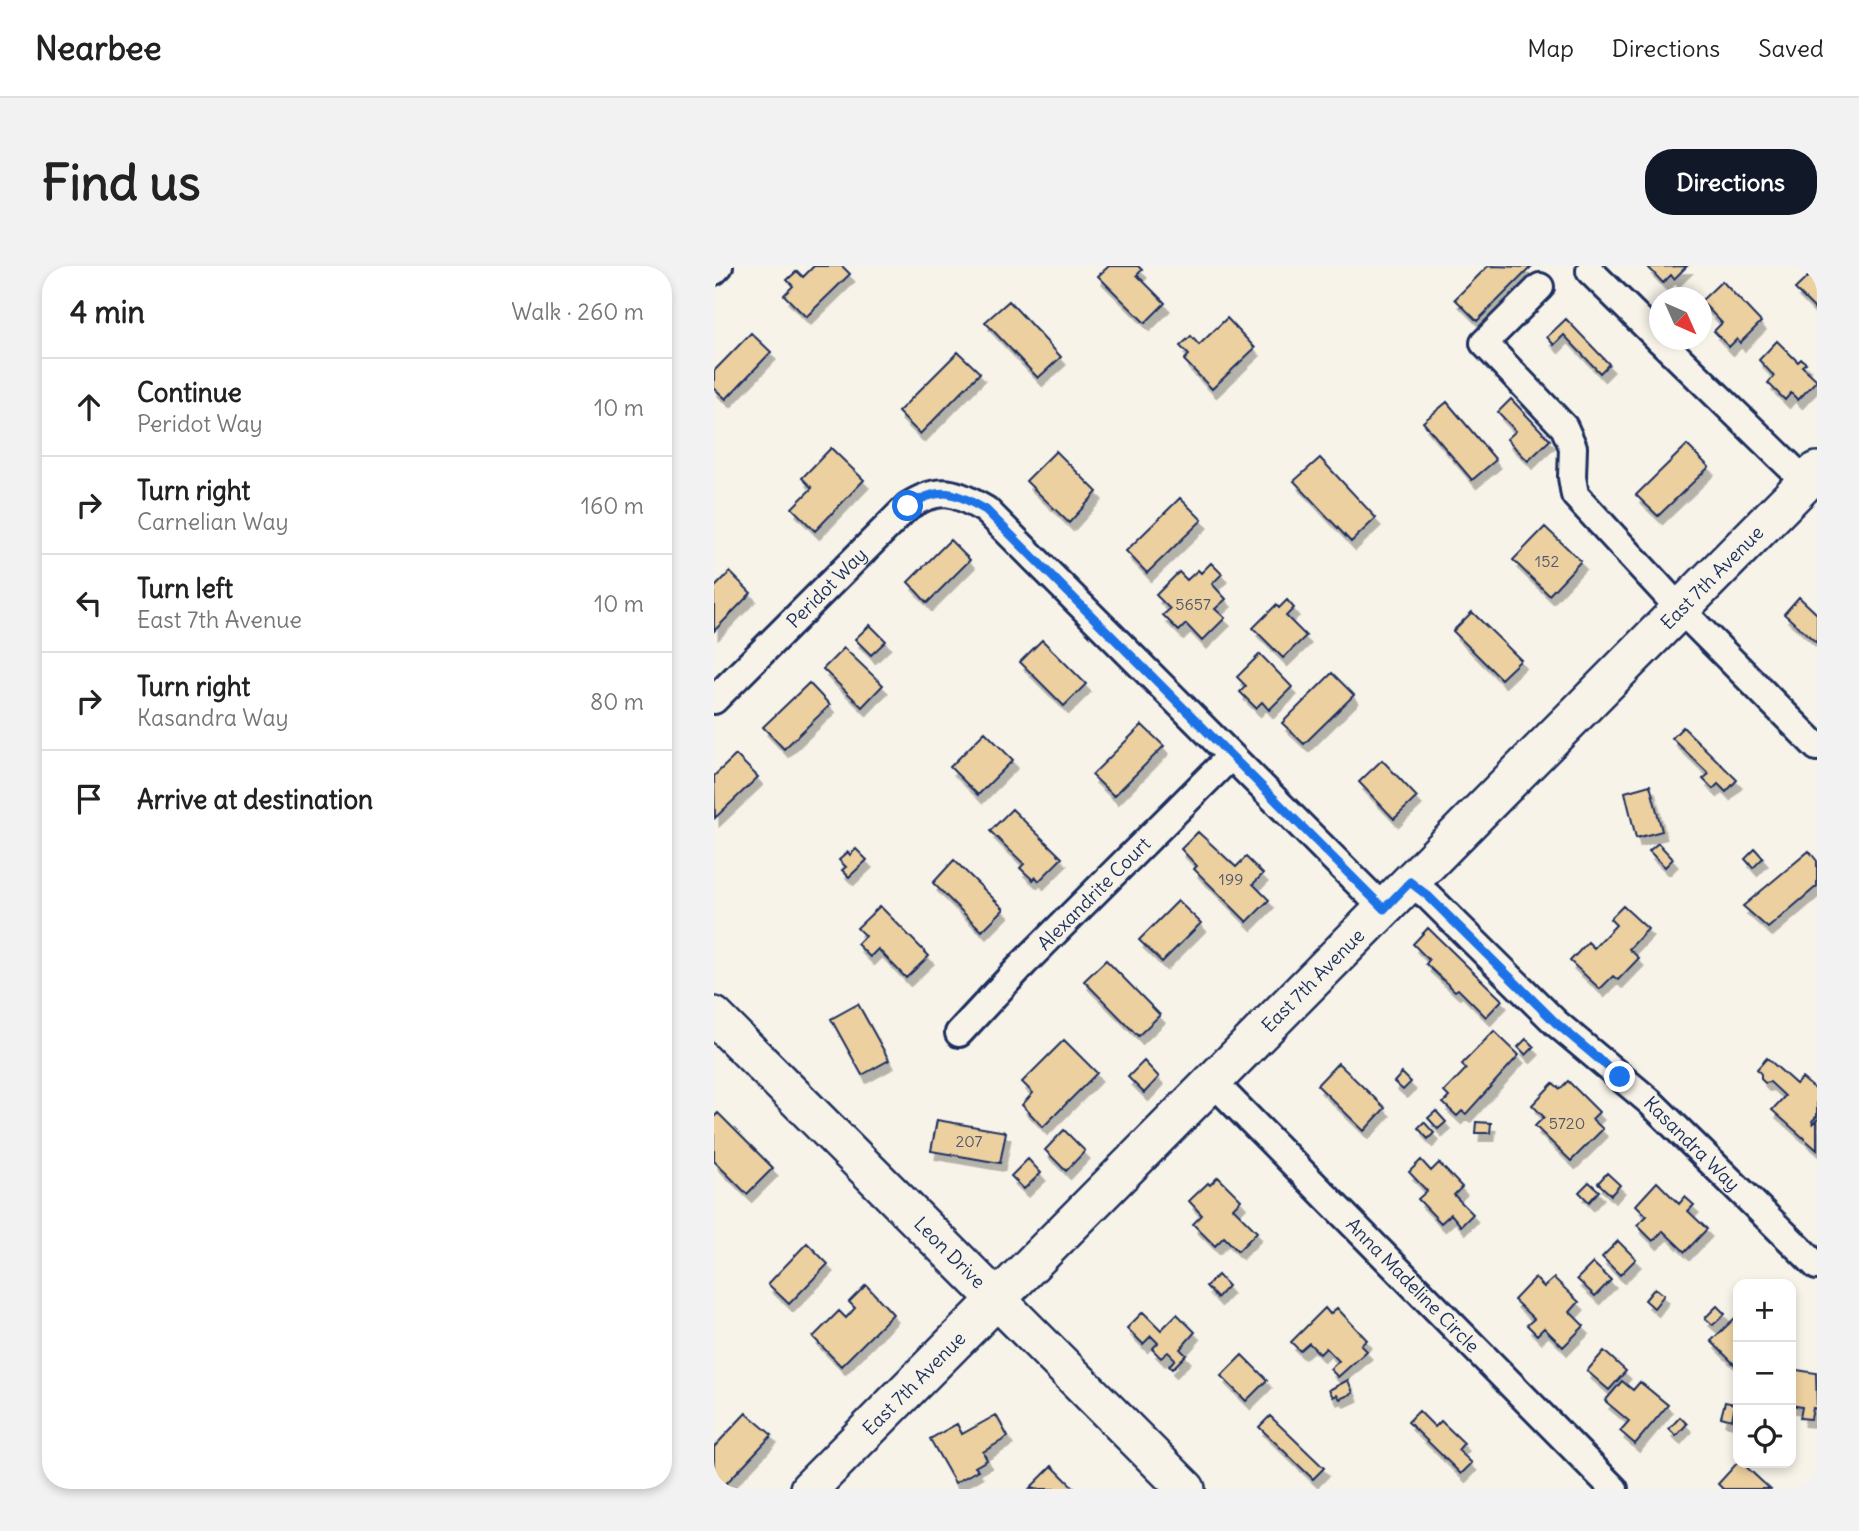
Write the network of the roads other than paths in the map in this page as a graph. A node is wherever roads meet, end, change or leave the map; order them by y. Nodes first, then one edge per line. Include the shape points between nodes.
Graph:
1 (719, 266) edge
2 (714, 271) edge
3 (1590, 271) dead end
4 (1540, 287) dead end
5 (1649, 328) edge
6 (1672, 350) edge
7 (1812, 476) edge
8 (1680, 609) junction
9 (714, 700) edge
10 (1817, 747) edge
11 (1231, 756) junction
12 (1410, 882) junction
13 (1384, 909) junction
14 (714, 1016) edge
15 (958, 1033) dead end
16 (1213, 1082) junction
17 (1817, 1266) edge
18 (996, 1299) junction
19 (808, 1489) edge
20 (1186, 1489) edge
21 (1614, 1489) edge

1 - 2 street
3 - 5 street
4 - 8 street via 1484,343 1564,427 1573,447 1575,495
6 - 7 street
7 - 8 main road, East 7th Avenue
8 - 10 street
8 - 12 main road, East 7th Avenue
9 - 11 street, Peridot Way via 908,506 931,494 959,494 986,510
11 - 13 street
11 - 15 street, Alexandrite Court
12 - 13 main road, East 7th Avenue
12 - 17 street, Kasandra Way via 1556,1023 1649,1101
13 - 16 main road, East 7th Avenue
14 - 18 main road, Leon Drive
16 - 18 main road, East 7th Avenue
16 - 21 street, Anna Madeline Circle
18 - 19 main road, East 7th Avenue
18 - 20 main road, Leon Drive

